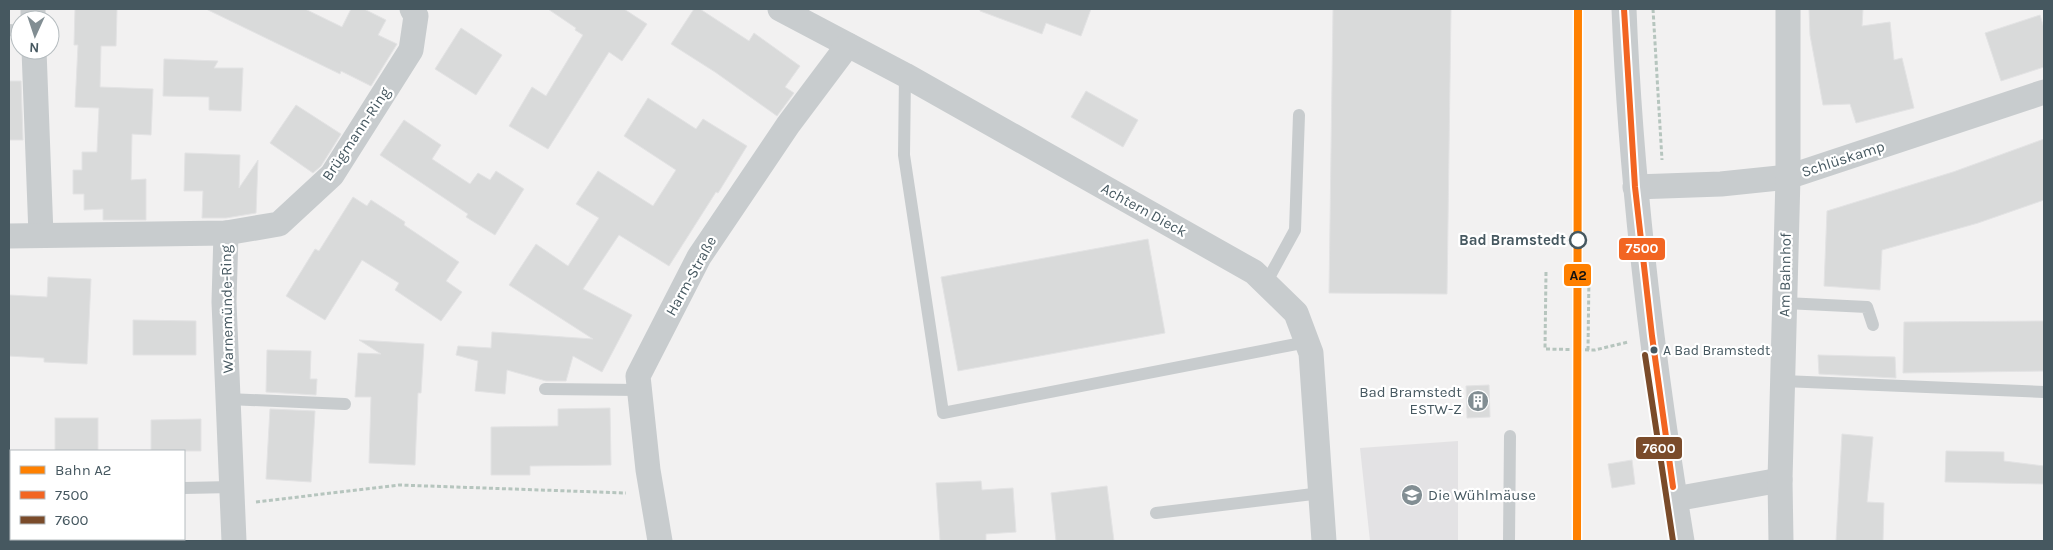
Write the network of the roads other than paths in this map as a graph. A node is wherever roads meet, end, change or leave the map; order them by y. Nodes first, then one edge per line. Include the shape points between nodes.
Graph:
1 (412, 9) edge
2 (780, 9) edge
3 (1624, 9) edge
4 (1788, 9) edge
5 (848, 45) junction
6 (34, 60) edge
7 (905, 75) junction
8 (2044, 92) edge
9 (1299, 115) dead end
10 (1788, 177) junction
11 (1635, 187) junction
12 (226, 233) junction
13 (41, 235) junction
14 (9, 236) edge
15 (1266, 283) junction
16 (1785, 303) junction
17 (1874, 325) dead end
18 (1307, 342) junction
19 (1783, 381) junction
20 (545, 390) dead end
21 (639, 390) junction
22 (2044, 392) edge
23 (228, 399) junction
24 (346, 404) dead end
25 (1510, 436) dead end
26 (1780, 480) junction
27 (185, 488) edge
28 (1321, 493) junction
29 (232, 496) junction
30 (1675, 499) junction
31 (1156, 513) dead end
32 (234, 541) edge
33 (660, 541) edge
34 (1324, 541) edge
35 (1509, 541) edge
36 (1682, 541) edge
37 (1781, 541) edge

1 - 12 street, Brügmann-Ring via 416,16 411,50 332,175 278,224
2 - 5 street, Achtern Dieck
3 - 11 street
4 - 10 street, Am Bahnhof
5 - 7 street, Achtern Dieck
5 - 21 street, Harm-Straße via 788,125 699,257 638,376
6 - 13 street
7 - 15 street, Achtern Dieck via 1254,272
7 - 18 lane via 904,155 943,413
8 - 10 street, Schlüskamp
9 - 15 lane via 1295,230
10 - 11 street, Schlüskamp via 1721,184
10 - 16 street, Am Bahnhof
11 - 30 street
12 - 13 street, Warnemünde-Ring
12 - 23 street, Warnemünde-Ring via 224,302
13 - 14 street, Warnemünde-Ring
15 - 18 street, Achtern Dieck via 1296,313
16 - 17 lane via 1867,307
16 - 19 street, Am Bahnhof
18 - 28 street, Achtern Dieck via 1311,353
19 - 22 lane
19 - 26 street, Am Bahnhof
20 - 21 lane
21 - 33 street, Harm-Straße
23 - 24 lane
23 - 29 street, Warnemünde-Ring
25 - 35 lane
26 - 30 street
26 - 37 street, Am Bahnhof
27 - 29 lane
28 - 31 lane
28 - 34 street, Achtern Dieck
29 - 32 street, Warnemünde-Ring
30 - 36 street

